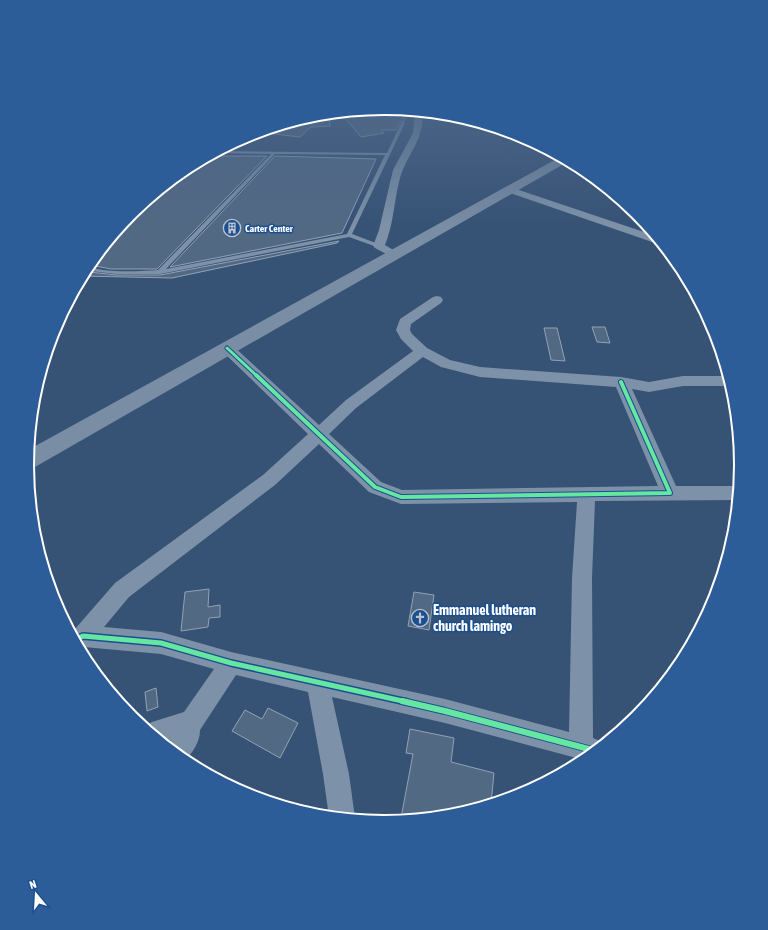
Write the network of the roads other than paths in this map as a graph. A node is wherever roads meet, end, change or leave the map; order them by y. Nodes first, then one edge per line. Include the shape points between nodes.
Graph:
1 (395, 139) edge
2 (415, 139) edge
3 (227, 152) edge
4 (274, 153) junction
5 (387, 154) junction
6 (559, 162) edge
7 (510, 190) junction
8 (349, 235) junction
9 (650, 238) edge
10 (379, 246) junction
11 (394, 254) junction
12 (94, 270) edge
13 (160, 272) junction
14 (437, 300) dead end
15 (227, 348) junction
16 (422, 351) junction
17 (724, 381) edge
18 (621, 382) junction
19 (319, 434) junction
20 (34, 457) edge
21 (670, 493) junction
22 (733, 493) edge
23 (586, 494) junction
24 (79, 638) edge
25 (231, 663) junction
26 (318, 682) junction
27 (189, 723) junction
28 (158, 732) edge
29 (180, 749) edge
30 (589, 749) edge
31 (341, 812) edge

1 - 5 lane
2 - 10 street via 395,180 385,230
3 - 4 lane
4 - 5 lane
4 - 13 lane
5 - 8 lane
6 - 7 main road
7 - 9 street
7 - 11 main road
8 - 10 lane
8 - 13 lane
10 - 11 street
11 - 15 main road
12 - 13 lane via 111,273
14 - 16 street via 405,322 403,330 406,336
15 - 19 street
15 - 20 main road
16 - 18 street via 446,364 480,372
16 - 19 street via 351,404
17 - 18 street via 683,381 649,387
18 - 21 street
19 - 23 street via 375,488 401,497
19 - 24 street via 269,480 122,590
21 - 22 street
21 - 23 street
23 - 30 street via 582,578
24 - 25 street via 161,644
25 - 26 street
25 - 27 street
26 - 30 street via 445,711
26 - 31 street
27 - 28 street
27 - 29 street via 188,737

